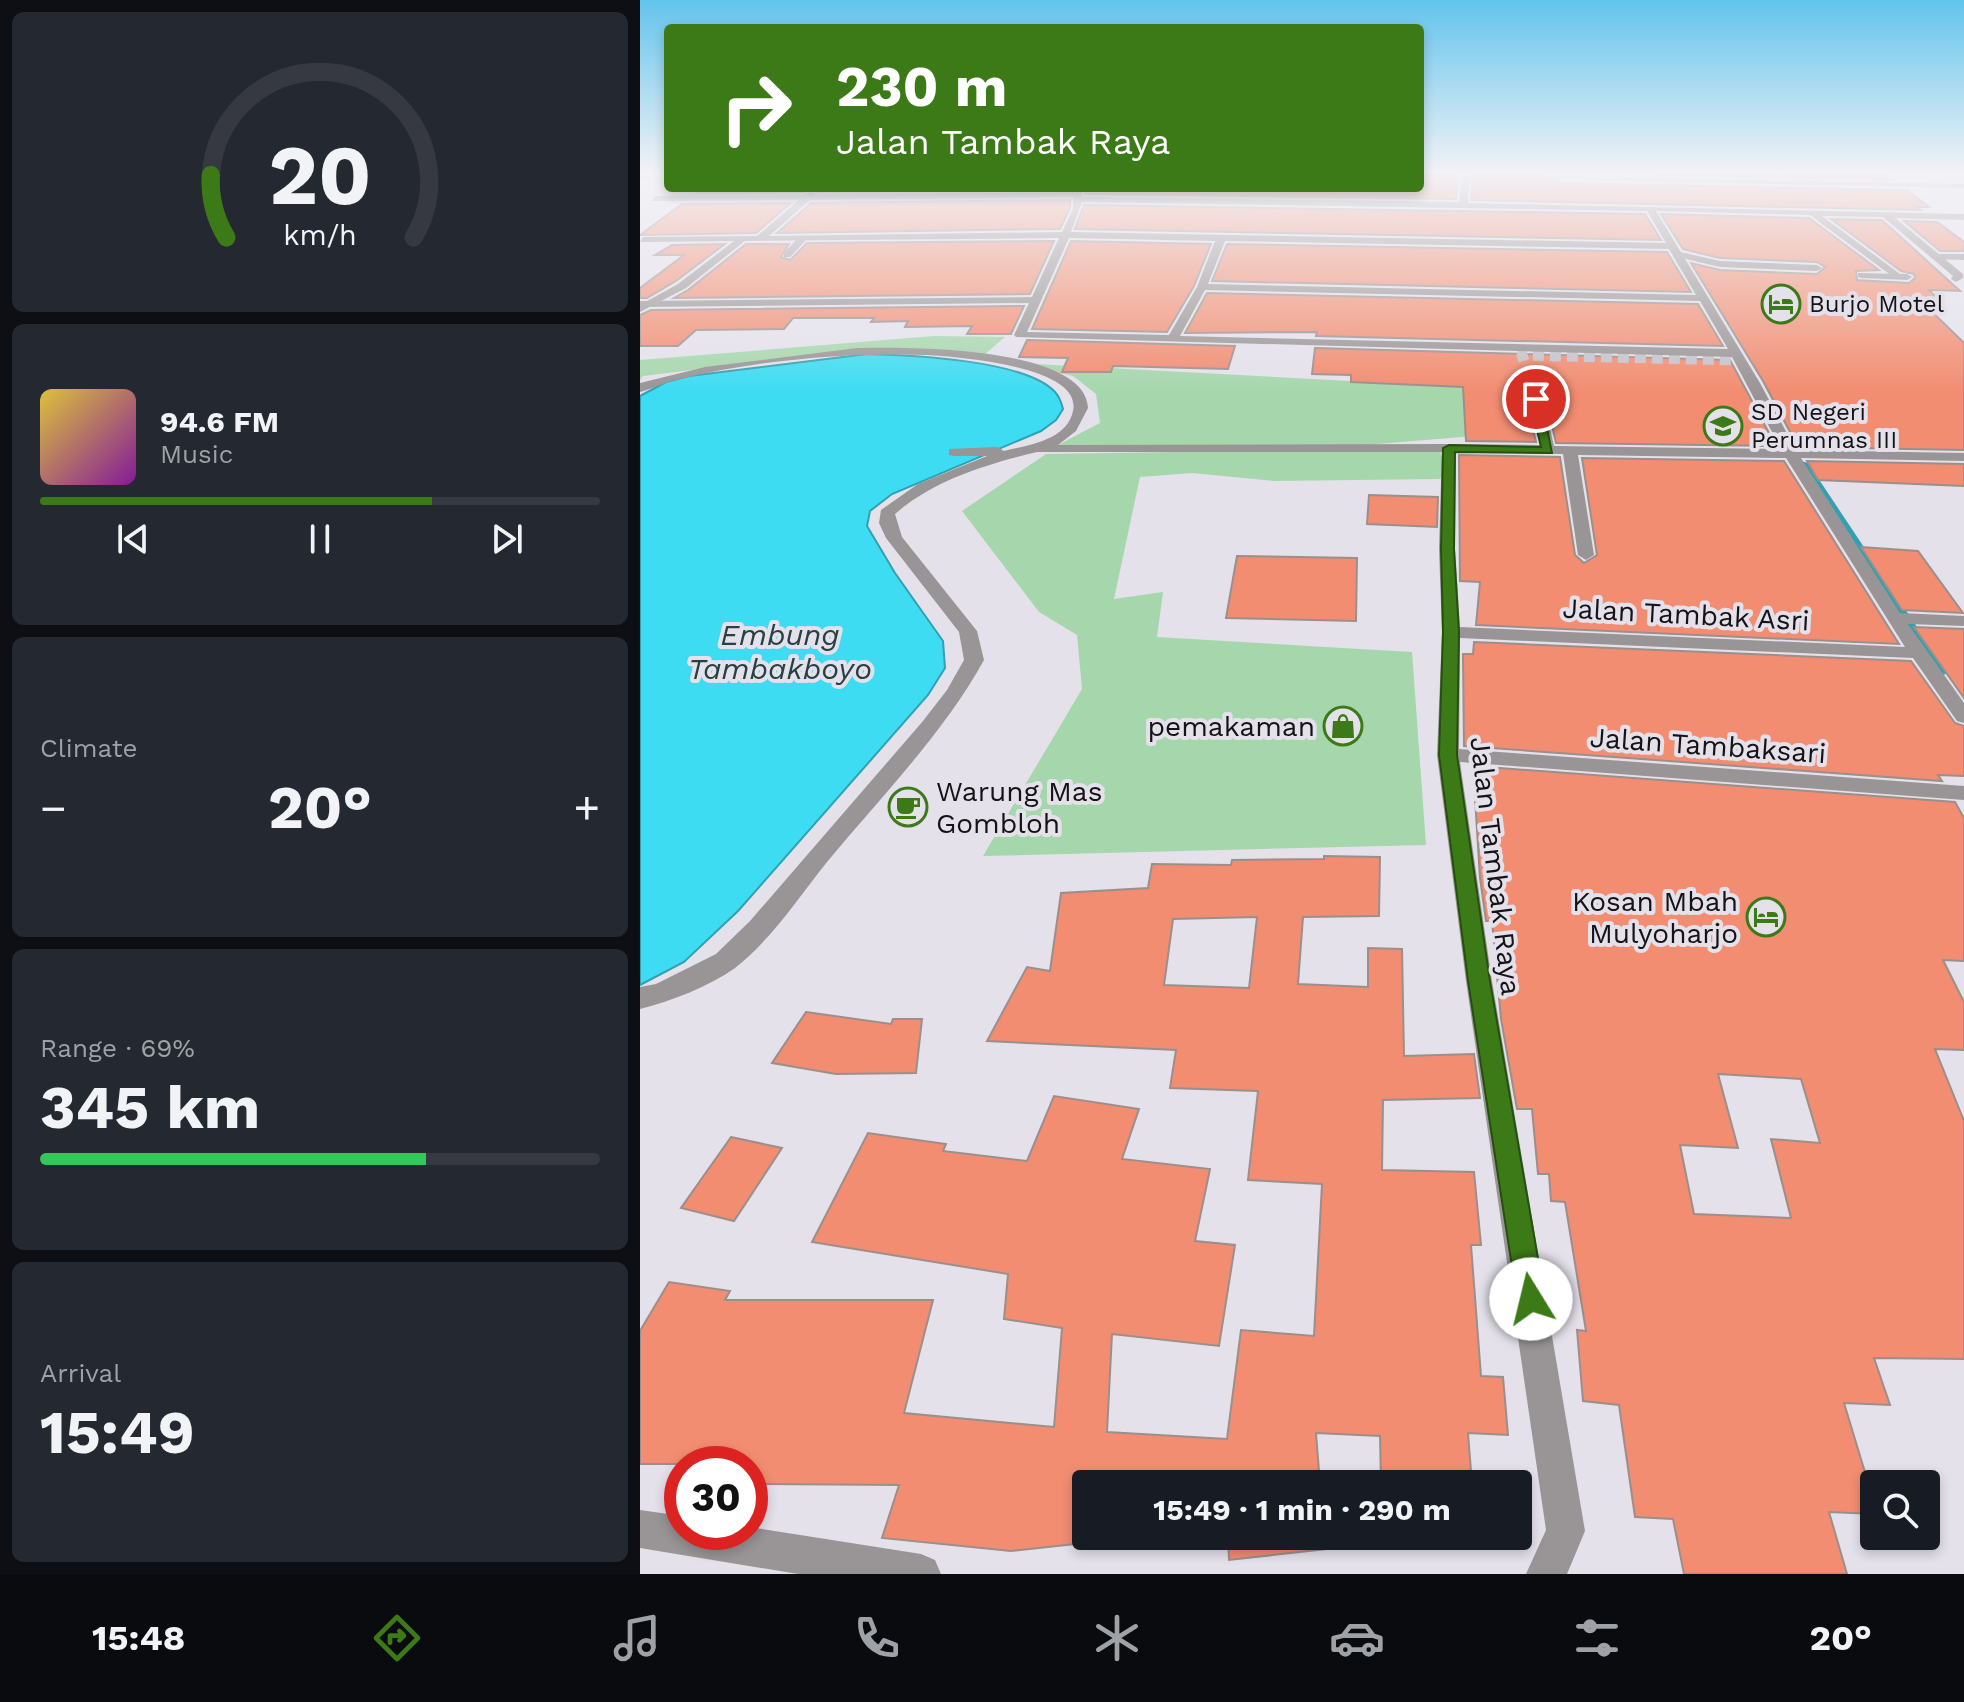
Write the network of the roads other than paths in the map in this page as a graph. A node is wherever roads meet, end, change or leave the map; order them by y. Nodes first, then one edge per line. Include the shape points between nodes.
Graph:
1 (734, 245) edge
2 (796, 245) edge
3 (1061, 245) edge
4 (1218, 245) edge
5 (1546, 245) edge
6 (1671, 245) edge
7 (1858, 245) edge
8 (1920, 245) edge
9 (1673, 250) junction
10 (787, 255) dead end
11 (1932, 256) junction
12 (1964, 257) edge
13 (1817, 268) dead end
14 (1862, 275) dead end
15 (1956, 279) dead end
16 (1202, 287) junction
17 (1701, 298) junction
18 (1034, 300) junction
19 (642, 306) edge
20 (1172, 340) junction
21 (1735, 353) junction
22 (640, 388) edge
23 (1536, 399) tunnel mouth
24 (1449, 448) junction
25 (1036, 449) junction
26 (1016, 451) junction
27 (1559, 451) junction
28 (954, 452) dead end
29 (1791, 454) junction
30 (1964, 457) edge
31 (1586, 555) dead end
32 (1894, 618) junction
33 (1964, 621) edge
34 (1451, 632) junction
35 (1919, 653) junction
36 (1964, 717) edge
37 (1448, 755) junction
38 (1964, 793) edge
39 (640, 998) edge
40 (640, 1529) edge
41 (921, 1574) edge
42 (1546, 1574) edge

1 - 19 street via 682,286
2 - 10 street
3 - 18 street
4 - 16 street
5 - 9 street
6 - 9 street
7 - 14 street via 1901,276
8 - 11 street
9 - 13 street via 1720,264
9 - 17 street
11 - 12 street
11 - 15 street via 1959,276
16 - 17 street
16 - 20 street
17 - 21 street
18 - 19 street
18 - 20 street via 1020,335
20 - 21 street
21 - 29 street
22 - 25 street via 686,373 826,353 917,350 990,358 1061,377 1081,396 1079,416 1068,432
23 - 27 street
24 - 25 street
24 - 27 street
24 - 34 street, Jalan Tambak Raya
25 - 26 street
26 - 28 street
26 - 39 street via 925,488 887,513 894,538 968,631 974,660 956,692 769,916 725,961 662,993
27 - 29 street
27 - 31 street
29 - 30 street
29 - 32 street
32 - 33 street
32 - 35 street
34 - 35 street, Jalan Tambak Asri
34 - 37 street, Jalan Tambak Raya
35 - 36 street
37 - 38 street, Jalan Tambaksari
37 - 42 street, Jalan Tambak Raya via 1566,1531
40 - 41 street

